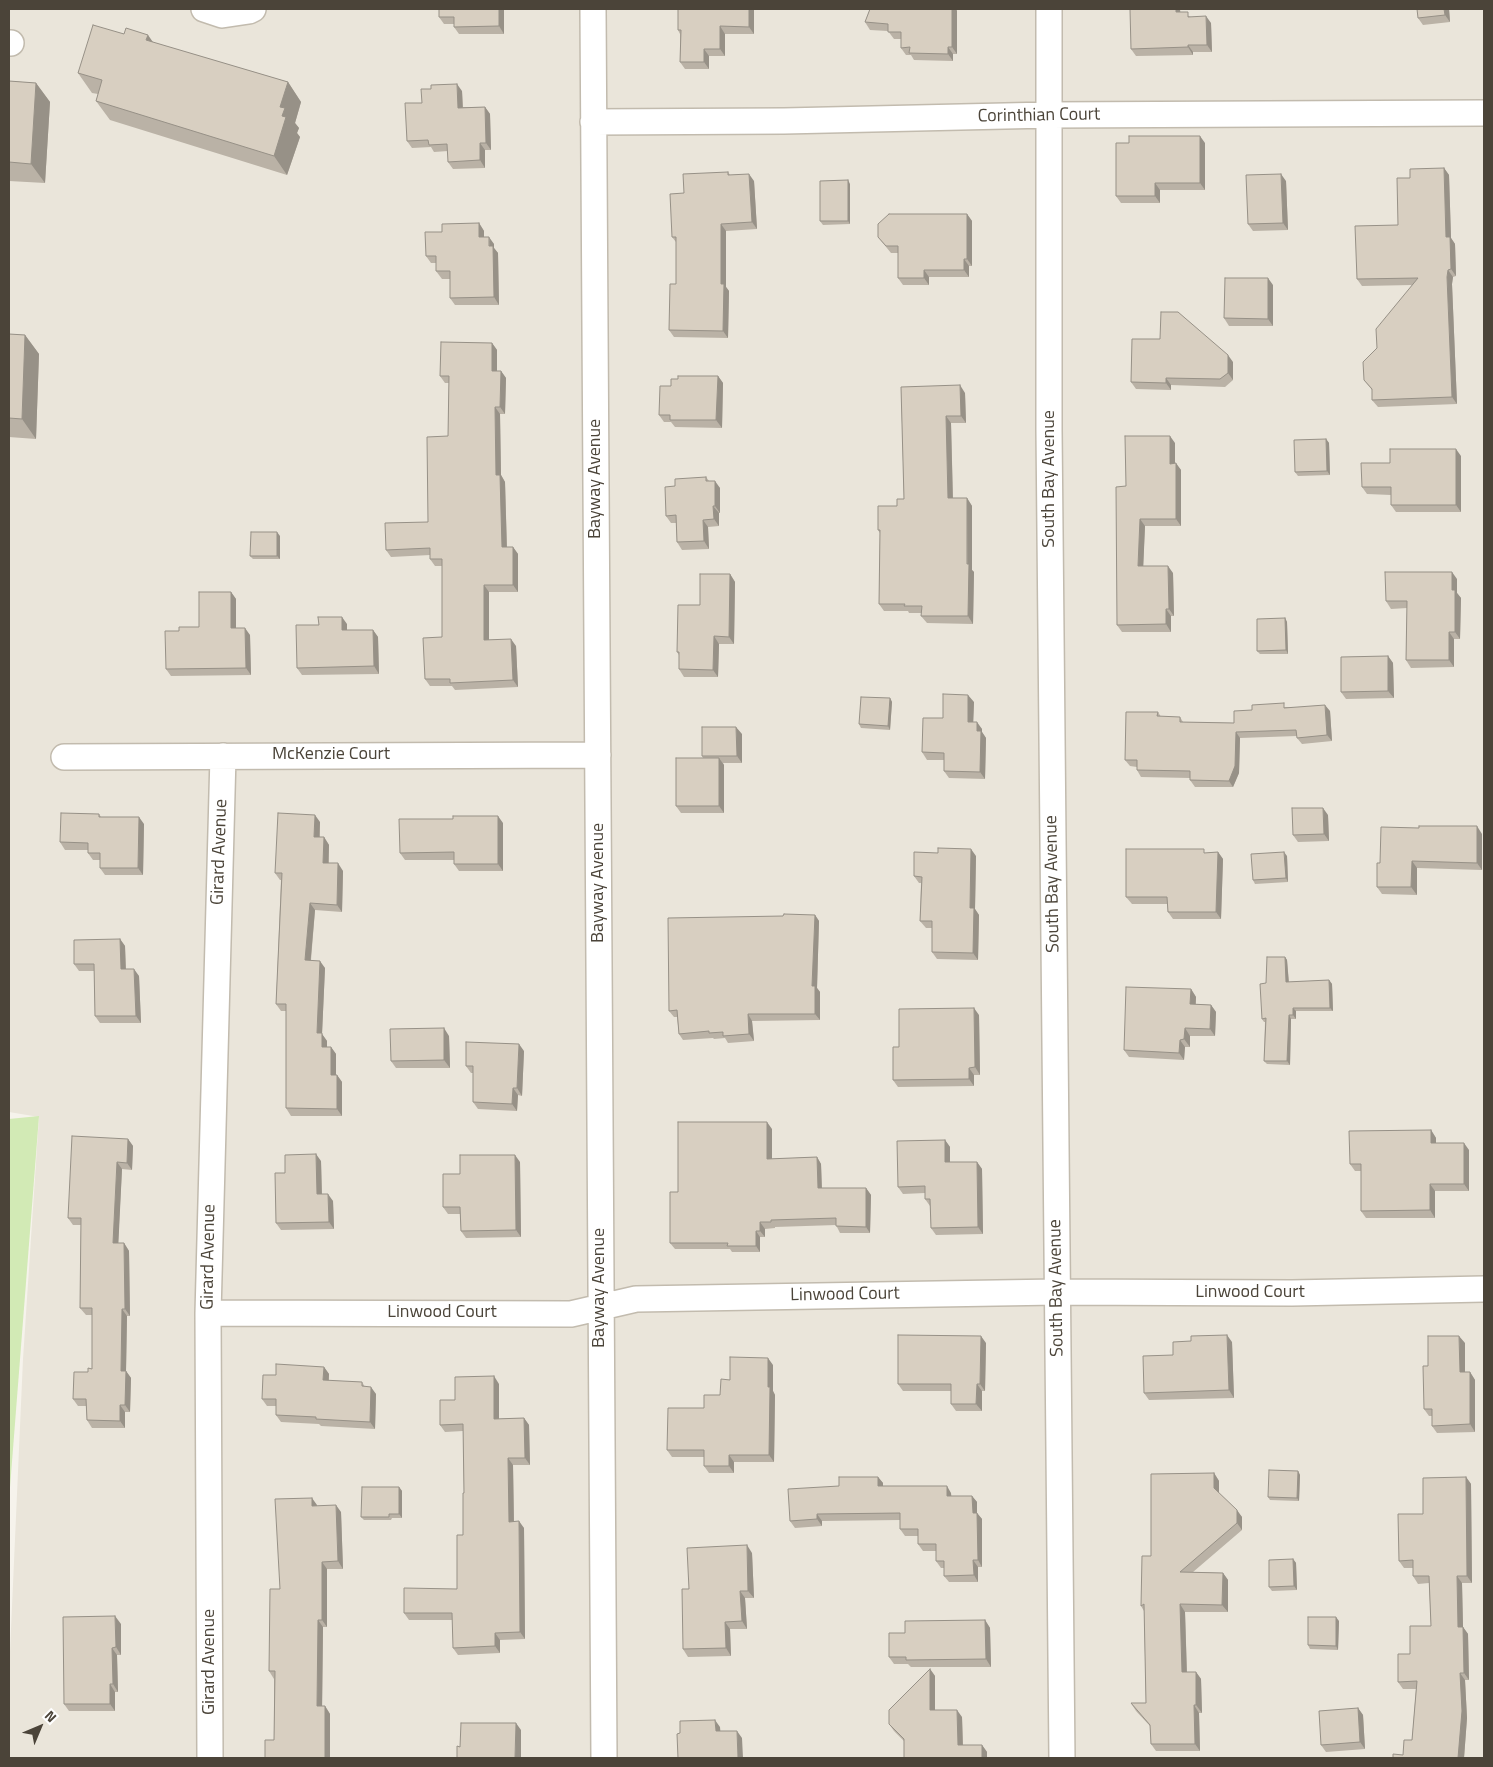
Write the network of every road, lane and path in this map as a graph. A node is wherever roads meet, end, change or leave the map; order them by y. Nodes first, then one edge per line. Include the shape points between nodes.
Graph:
1 (204, 9) edge
2 (253, 9) edge
3 (592, 9) edge
4 (1049, 9) edge
5 (1484, 113) edge
6 (1050, 115) junction
7 (593, 122) junction
8 (598, 755) junction
9 (223, 756) junction
10 (64, 757) dead end
11 (1484, 1289) edge
12 (1057, 1292) junction
13 (600, 1307) junction
14 (208, 1313) junction
15 (210, 1758) edge
16 (604, 1758) edge
17 (1062, 1758) edge

1 - 2 street via 222,15
3 - 7 street, Bayway Avenue
4 - 6 street, South Bay Avenue
5 - 6 street, Corinthian Court
6 - 7 street, Corinthian Court
6 - 12 street, South Bay Avenue via 1049,430
7 - 8 street, Bayway Avenue
8 - 9 street, McKenzie Court
8 - 13 street, Bayway Avenue
9 - 10 street, McKenzie Court
9 - 14 street, Girard Avenue
11 - 12 street, Linwood Court via 1292,1293
12 - 13 street, Linwood Court via 636,1299
12 - 17 street, South Bay Avenue
13 - 14 street, Linwood Court via 571,1314
13 - 16 street, Bayway Avenue
14 - 15 street, Girard Avenue

